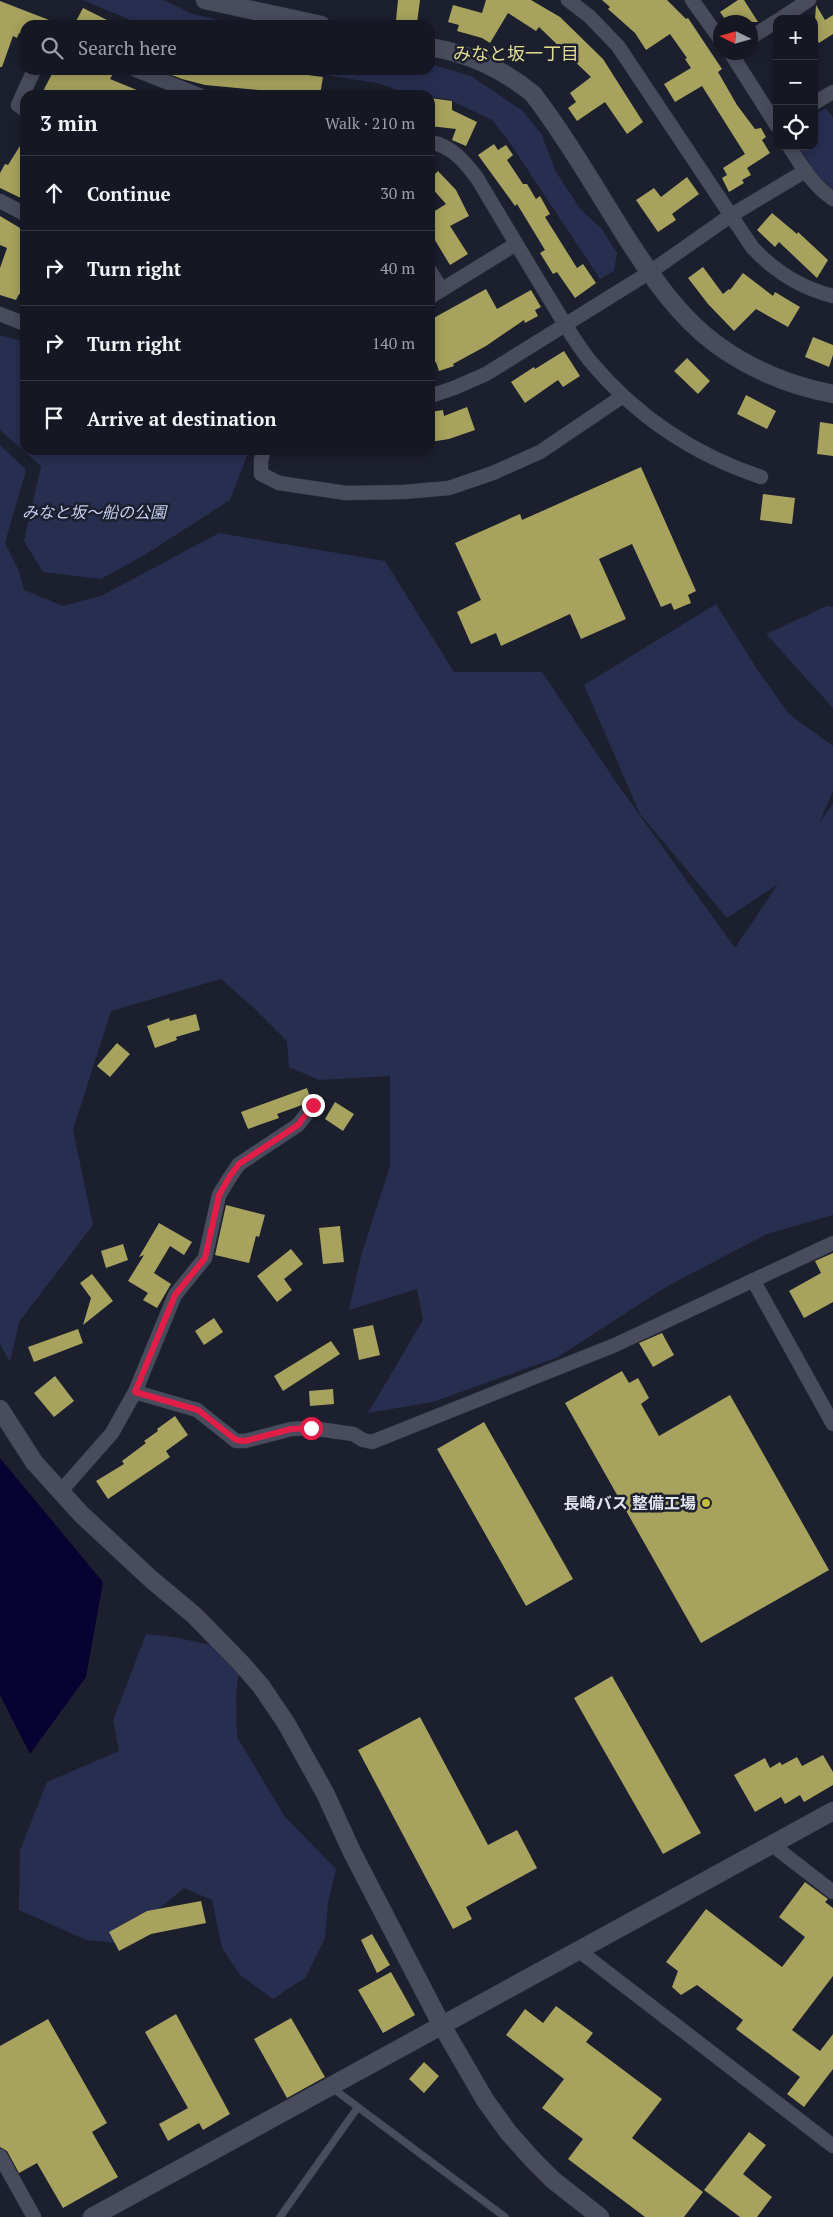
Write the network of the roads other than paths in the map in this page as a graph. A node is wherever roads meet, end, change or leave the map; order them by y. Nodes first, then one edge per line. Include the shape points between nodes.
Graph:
1 (206, 0) edge
2 (568, 0) edge
3 (692, 0) edge
4 (809, 0) edge
5 (786, 15) edge
6 (298, 20) edge
7 (773, 24) edge
8 (713, 29) edge
9 (758, 33) edge
10 (435, 48) edge
11 (735, 60) edge
12 (32, 75) edge
13 (149, 75) edge
14 (25, 90) edge
15 (186, 90) edge
16 (833, 92) edge
17 (818, 101) edge
18 (773, 120) edge
19 (435, 144) edge
20 (792, 150) edge
21 (805, 171) junction
22 (833, 199) edge
23 (0, 201) edge
24 (20, 211) edge
25 (730, 216) junction
26 (516, 244) junction
27 (650, 272) junction
28 (436, 294) edge
29 (833, 296) edge
30 (0, 314) edge
31 (20, 322) edge
32 (565, 324) junction
33 (435, 394) edge
34 (833, 394) edge
35 (623, 396) junction
36 (262, 455) edge
37 (761, 477) dead end
38 (313, 1105) dead end
39 (833, 1243) edge
40 (753, 1280) junction
41 (135, 1392) junction
42 (0, 1409) edge
43 (833, 1424) edge
44 (61, 1491) junction
45 (833, 1811) edge
46 (771, 1844) junction
47 (833, 1892) edge
48 (578, 1950) junction
49 (442, 2024) junction
50 (330, 2086) junction
51 (358, 2107) junction
52 (833, 2146) edge
53 (0, 2156) edge
54 (34, 2217) edge
55 (92, 2217) edge
56 (280, 2217) edge
57 (505, 2217) edge
58 (600, 2217) edge

1 - 6 street
2 - 25 street via 618,46
3 - 8 street
4 - 5 street
7 - 9 street
10 - 27 street via 485,62 533,94
11 - 18 street
12 - 14 street
13 - 15 street
16 - 17 street
19 - 26 street via 462,158
20 - 21 street
21 - 22 street via 819,189
21 - 25 street
23 - 24 street
25 - 27 street
25 - 29 street via 770,266 808,288
26 - 28 street
26 - 32 street
27 - 32 street
27 - 34 street via 684,314 715,343 736,357 796,386
30 - 31 street
32 - 33 street via 486,374
32 - 35 street via 590,361
35 - 36 street via 540,452 449,488 346,493 278,483 261,474
35 - 37 street via 678,440 728,466
38 - 41 street via 298,1125 239,1164 230,1176 219,1195 205,1258 175,1295
39 - 40 street
40 - 41 street via 615,1345 372,1442 353,1434 311,1428 236,1440 198,1410
40 - 43 street
41 - 44 street via 112,1433
42 - 44 street via 34,1462
44 - 49 street via 104,1536 194,1615 261,1686 325,1793 352,1852
45 - 46 street
46 - 47 street
46 - 48 street
48 - 49 street
48 - 52 street
49 - 50 street
49 - 58 street via 485,2100 508,2132 554,2180
50 - 51 lane
50 - 55 street
51 - 56 lane
51 - 57 lane
53 - 54 street

